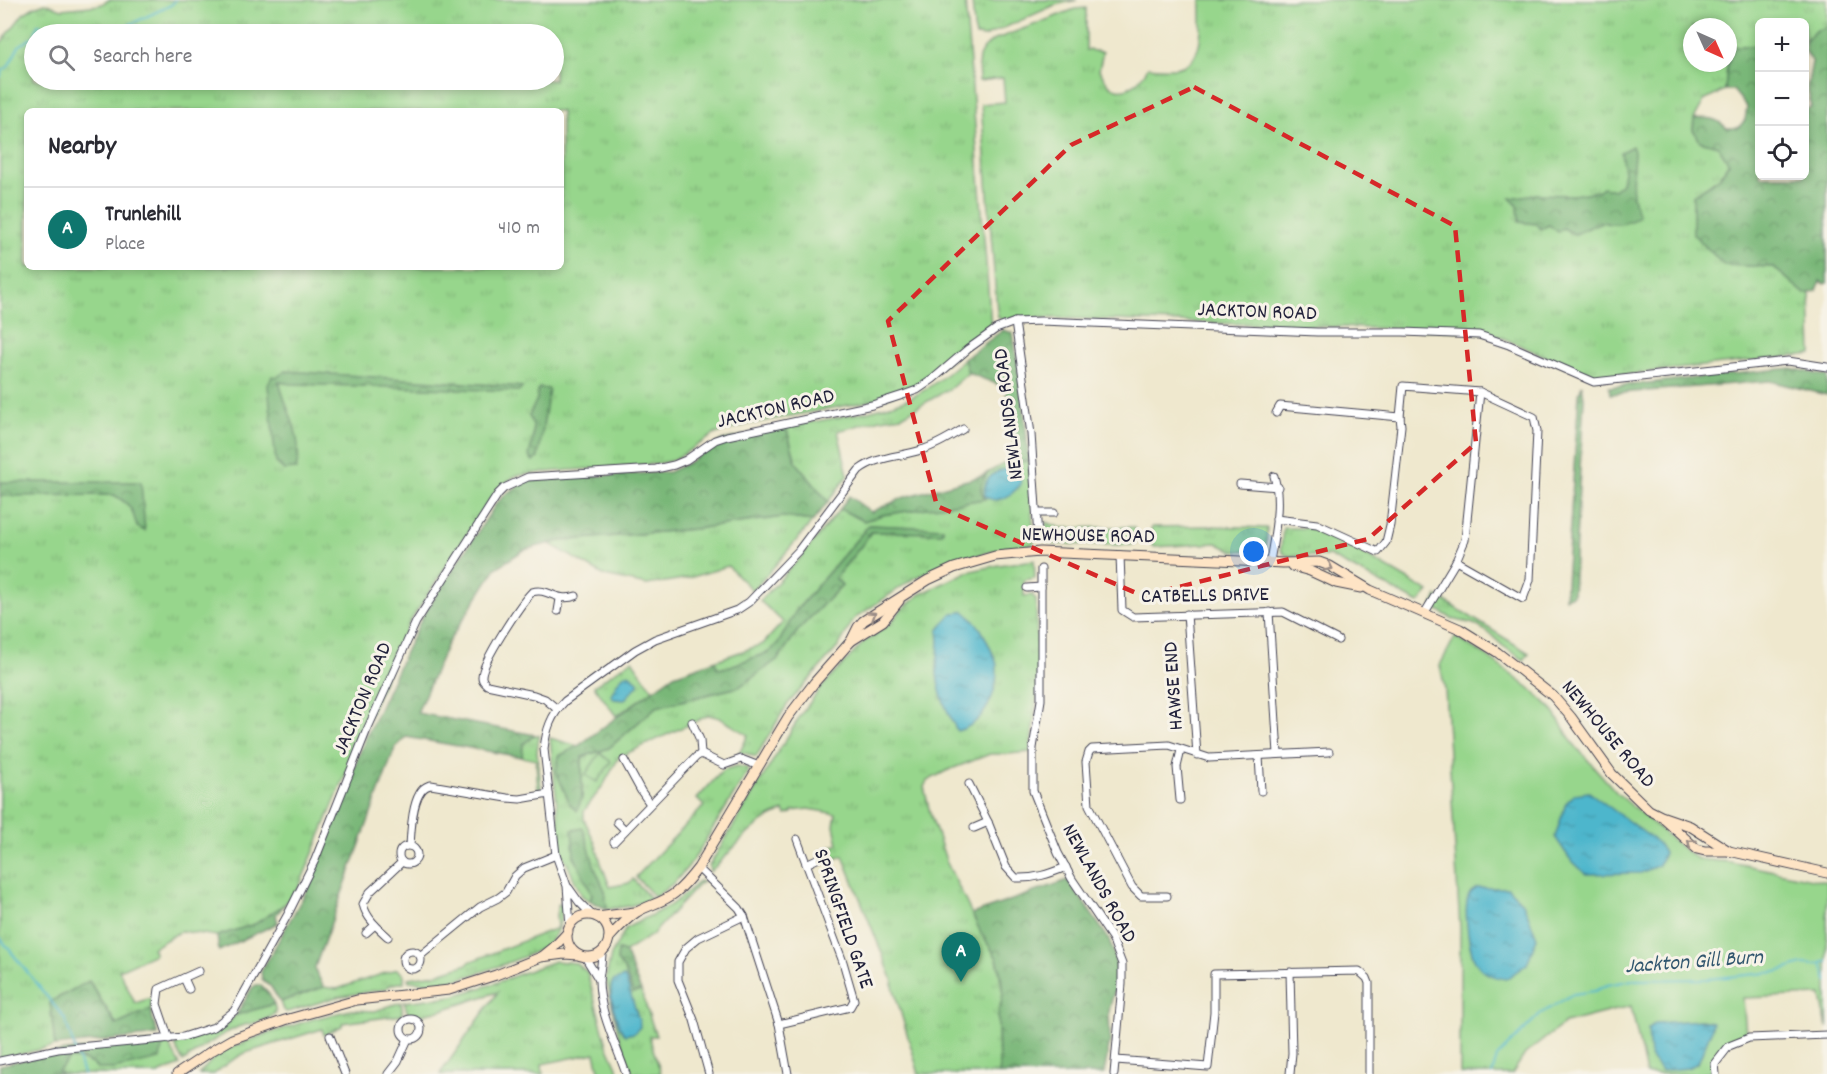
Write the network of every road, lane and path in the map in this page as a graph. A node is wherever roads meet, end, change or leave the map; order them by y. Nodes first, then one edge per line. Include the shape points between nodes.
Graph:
1 (1015, 322) junction
2 (1827, 368) edge
3 (1480, 392) junction
4 (1276, 413) dead end
5 (1400, 417) junction
6 (963, 429) dead end
7 (1275, 476) dead end
8 (1240, 484) dead end
9 (1278, 487) junction
10 (1037, 513) junction
11 (1054, 513) dead end
12 (1276, 519) junction
13 (1038, 537) dead end
14 (1120, 555) junction
15 (1456, 561) junction
16 (1270, 562) junction
17 (1041, 569) dead end
18 (1041, 587) junction
19 (1027, 588) dead end
20 (576, 596) dead end
21 (560, 599) junction
22 (558, 611) dead end
23 (1269, 612) junction
24 (1187, 614) junction
25 (1424, 614) junction
26 (1338, 640) dead end
27 (557, 709) junction
28 (692, 722) dead end
29 (1181, 750) junction
30 (1329, 752) dead end
31 (701, 754) junction
32 (1278, 754) junction
33 (1197, 755) junction
34 (1259, 756) junction
35 (624, 760) dead end
36 (759, 766) junction
37 (969, 784) dead end
38 (1261, 791) dead end
39 (549, 794) junction
40 (1180, 800) dead end
41 (650, 804) junction
42 (1661, 816) junction
43 (617, 822) dead end
44 (987, 822) junction
45 (974, 828) dead end
46 (625, 830) junction
47 (797, 839) dead end
48 (614, 842) dead end
49 (410, 846) junction
50 (1729, 851) junction
51 (556, 855) junction
52 (819, 858) dead end
53 (402, 862) junction
54 (806, 864) junction
55 (1066, 867) junction
56 (698, 868) junction
57 (1827, 873) edge
58 (567, 886) junction
59 (1167, 896) dead end
60 (638, 912) junction
61 (595, 916) junction
62 (744, 916) junction
63 (375, 925) junction
64 (569, 929) junction
65 (366, 933) dead end
66 (388, 937) dead end
67 (609, 938) junction
68 (602, 952) junction
69 (420, 956) dead end
70 (582, 956) junction
71 (541, 957) junction
72 (199, 971) dead end
73 (1290, 972) junction
74 (184, 978) junction
75 (599, 980) junction
76 (189, 989) dead end
77 (779, 1023) junction
78 (1827, 1035) edge
79 (330, 1036) dead end
80 (169, 1039) junction
81 (408, 1039) dead end
82 (200, 1060) junction
83 (1116, 1060) junction
84 (0, 1061) edge
85 (1207, 1071) edge
86 (177, 1074) edge
87 (189, 1074) edge
88 (345, 1074) edge
89 (388, 1074) edge
90 (626, 1074) edge
91 (709, 1074) edge
92 (788, 1074) edge
93 (1114, 1074) edge
94 (1290, 1074) edge
95 (1369, 1074) edge
96 (1716, 1074) edge

1 - 2 street, JACKTON ROAD via 1479,335 1594,381 1788,361
1 - 10 street, NEWLANDS ROAD via 1031,434
1 - 80 street, JACKTON ROAD via 996,328 917,390 888,400 727,436 686,460 656,469 528,477 504,488 416,622 366,732 315,860 239,1003 214,1027
3 - 5 street via 1403,386
3 - 15 street via 1465,540
3 - 15 street via 1534,417 1537,431 1530,580 1523,599
4 - 5 street via 1280,406
5 - 12 street via 1390,525 1386,542 1378,552 1317,524
6 - 27 street via 931,447 868,464 798,551 749,602 635,650
7 - 9 street
8 - 9 street
9 - 12 street
10 - 11 street
10 - 13 street, NEWLANDS ROAD
12 - 16 street
14 - 16 street, NEWHOUSE ROAD
14 - 24 street, CATBELLS DRIVE via 1125,613 1133,617
14 - 36 street, NEWHOUSE ROAD via 1041,552 995,556 928,580 863,621 788,717
15 - 25 street
16 - 25 street, NEWHOUSE ROAD via 1324,564
17 - 18 street, NEWLANDS ROAD
18 - 19 street
18 - 55 street, NEWLANDS ROAD via 1041,700 1033,748 1034,791
20 - 21 street
21 - 22 street
21 - 27 street via 535,590 529,595 489,655 482,678 486,685 534,695
23 - 24 street, CATBELLS DRIVE
23 - 26 street, CATBELLS DRIVE via 1283,612
23 - 32 street
24 - 33 street, HAWSE END
25 - 42 street, NEWHOUSE ROAD via 1478,639 1553,696 1612,774 1649,810
27 - 39 street via 545,733
28 - 31 street
29 - 33 street
29 - 40 street via 1177,767
29 - 59 street via 1169,745 1092,749 1086,762 1089,805 1132,887 1141,896
30 - 32 street
31 - 36 street via 724,765 741,759
31 - 41 street
32 - 34 street
33 - 34 street
34 - 38 street
35 - 41 street
36 - 56 street, NEWHOUSE ROAD
37 - 44 street
39 - 49 street via 513,798 425,786 412,816
39 - 51 street
41 - 46 street
42 - 50 street, NEWHOUSE ROAD via 1690,826
50 -> 42 street, NEWHOUSE ROAD via 1697,849
43 - 46 street
44 - 45 street
44 - 55 street via 1006,867 1016,878 1028,879
46 - 48 street
47 - 54 street, SPRINGFIELD GATE
49 - 53 street via 400,851
49 - 53 street via 417,852 417,858 410,864
50 - 57 street, NEWHOUSE ROAD
51 - 58 street
51 - 69 street via 524,868 506,892 480,907
52 - 54 street
53 - 63 street via 365,899 364,910
54 - 77 street, SPRINGFIELD GATE via 854,1003
55 - 83 street, NEWLANDS ROAD via 1112,938 1122,964
56 - 60 street, NEWHOUSE ROAD via 674,894
56 - 62 street
58 - 61 street
58 - 64 street
60 - 61 street, NEWHOUSE ROAD
60 - 67 street, NEWHOUSE ROAD
61 - 64 street via 580,916
61 - 67 street via 608,928
62 - 77 street
62 - 91 street via 698,938 678,962 678,980
63 - 65 street
63 - 66 street
64 - 70 street via 570,948
64 - 71 street
67 - 68 street
68 - 70 street
68 - 75 street
70 - 71 street
70 - 75 street
71 - 82 street via 449,990 357,1000 285,1020 232,1039
72 - 74 street
73 - 85 street via 1214,974
73 - 94 street
73 - 95 street via 1359,971 1367,978
74 - 76 street
74 - 80 street via 158,993
75 - 90 street via 611,1035
77 - 92 street
78 - 96 street via 1749,1038 1729,1046 1715,1064
79 - 88 street
80 - 84 street, JACKTON ROAD via 69,1048
81 - 89 street
82 - 86 street
82 - 87 street
83 - 85 street
83 - 93 street, NEWLANDS ROAD

